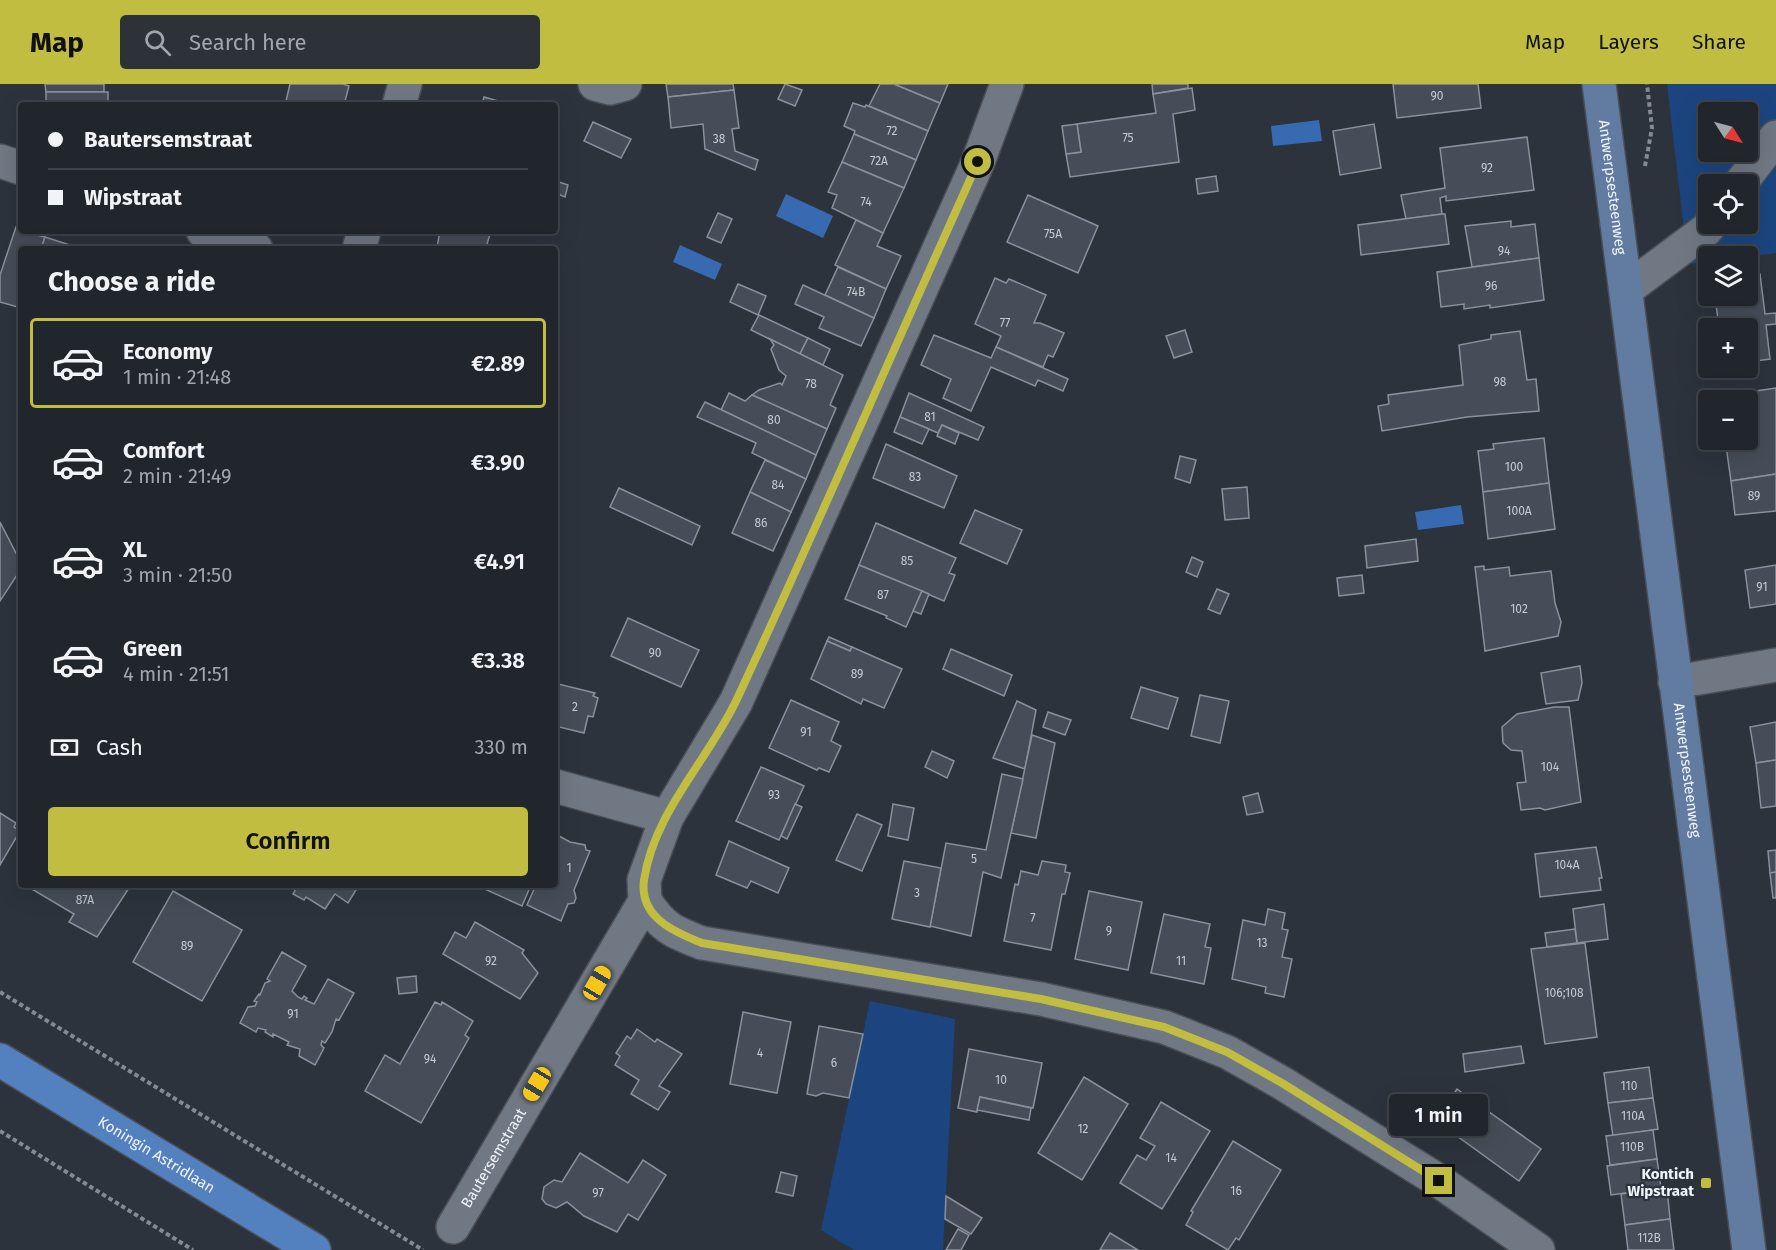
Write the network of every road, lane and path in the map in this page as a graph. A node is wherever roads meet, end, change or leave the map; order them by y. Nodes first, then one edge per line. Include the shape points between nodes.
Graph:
1 (405, 84) edge
2 (595, 84) edge
3 (625, 84) edge
4 (1007, 84) edge
5 (1599, 84) edge
6 (400, 102) edge
7 (1776, 137) edge
8 (0, 161) edge
9 (18, 167) edge
10 (1748, 174) edge
11 (212, 234) edge
12 (1701, 234) edge
13 (247, 246) edge
14 (1627, 289) junction
15 (1776, 665) edge
16 (1675, 682) junction
17 (558, 787) edge
18 (667, 817) junction
19 (645, 901) junction
20 (0, 992) edge
21 (0, 1060) edge
22 (0, 1131) edge
23 (453, 1227) dead end
24 (193, 1250) edge
25 (314, 1250) edge
26 (423, 1250) edge
27 (1538, 1250) edge
28 (1749, 1250) edge

1 - 6 street
2 - 3 street via 610,88
4 - 18 street, Bautersemstraat via 978,162 736,702
5 - 14 street, Antwerpsesteenweg
7 - 10 street
8 - 9 street
11 - 13 street
12 - 14 street
14 - 16 street, Antwerpsesteenweg
15 - 16 street
16 - 28 street, Antwerpsesteenweg
17 - 18 street
18 - 19 street, Bautersemstraat via 644,880
19 - 23 street, Bautersemstraat
19 - 27 street via 658,921 702,943 1041,999 1164,1027 1227,1052 1282,1083 1439,1181
20 - 26 path
21 - 25 main road, Koningin Astridlaan
22 - 24 path

